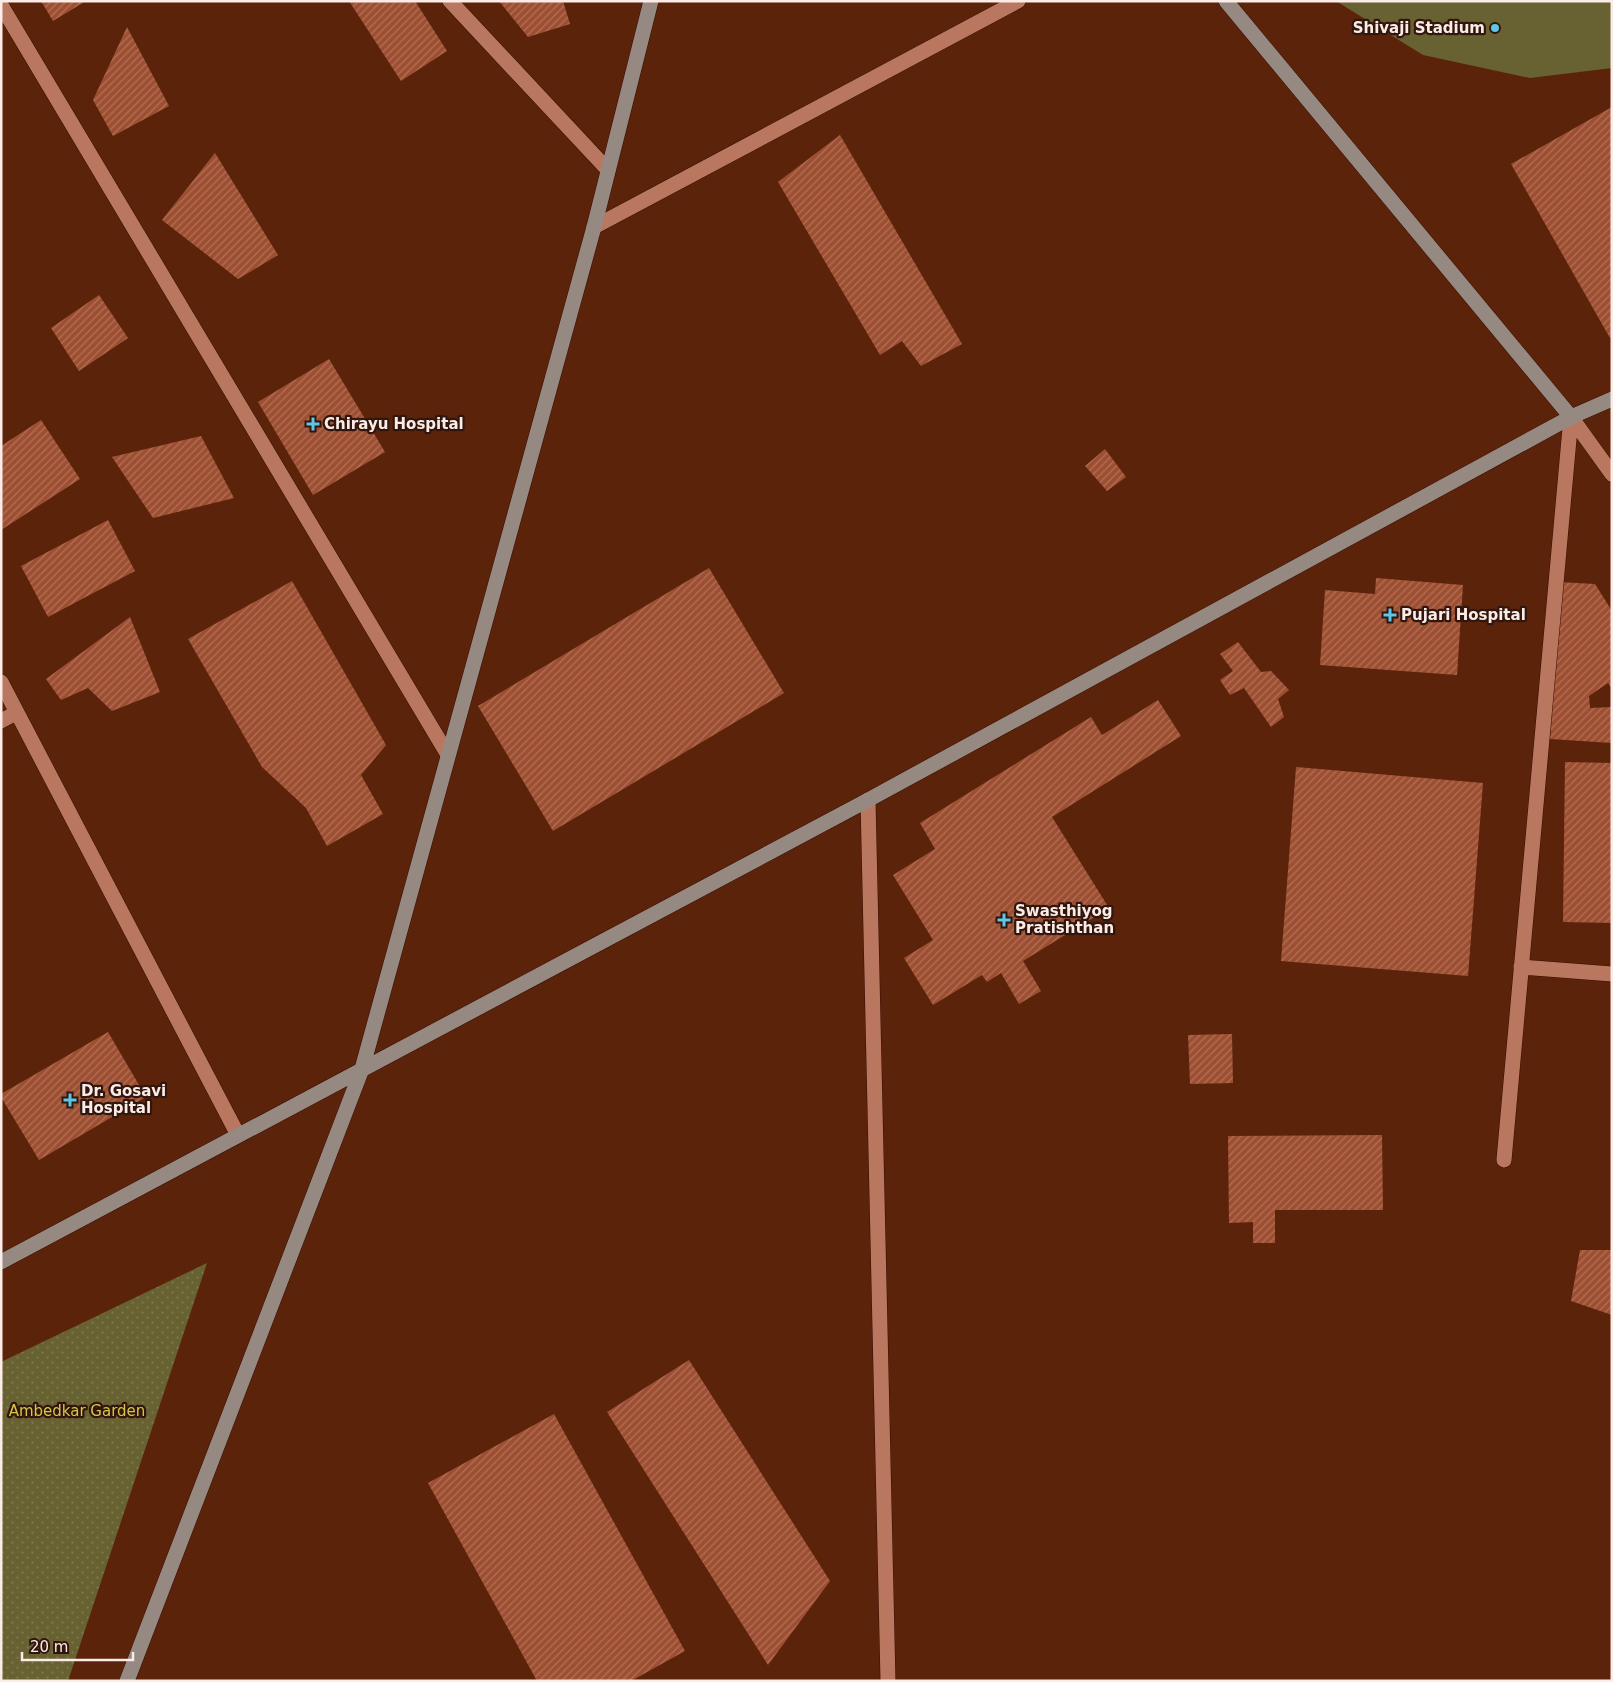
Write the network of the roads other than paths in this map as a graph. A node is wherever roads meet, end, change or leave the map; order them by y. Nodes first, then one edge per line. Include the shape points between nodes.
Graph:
1 (450, 1) edge
2 (650, 1) edge
3 (1018, 1) edge
4 (1226, 1) edge
5 (1, 5) edge
6 (608, 170) junction
7 (594, 227) junction
8 (1612, 399) edge
9 (1571, 417) junction
10 (1612, 474) edge
11 (1, 682) edge
12 (16, 713) junction
13 (1, 721) edge
14 (448, 755) junction
15 (868, 800) junction
16 (1521, 967) junction
17 (1612, 974) edge
18 (362, 1069) junction
19 (238, 1135) junction
20 (1504, 1160) dead end
21 (1, 1262) edge
22 (128, 1681) edge
23 (888, 1681) edge

1 - 6 street
2 - 6 main road
3 - 7 street
4 - 9 main road
5 - 14 street
6 - 7 main road
7 - 14 main road
8 - 9 main road
9 - 10 street
9 - 15 main road
9 - 16 street
11 - 12 street
12 - 13 street
12 - 19 street
14 - 18 main road
15 - 18 main road
15 - 23 street
16 - 17 street
16 - 20 street
18 - 19 main road
18 - 22 main road
19 - 21 main road

